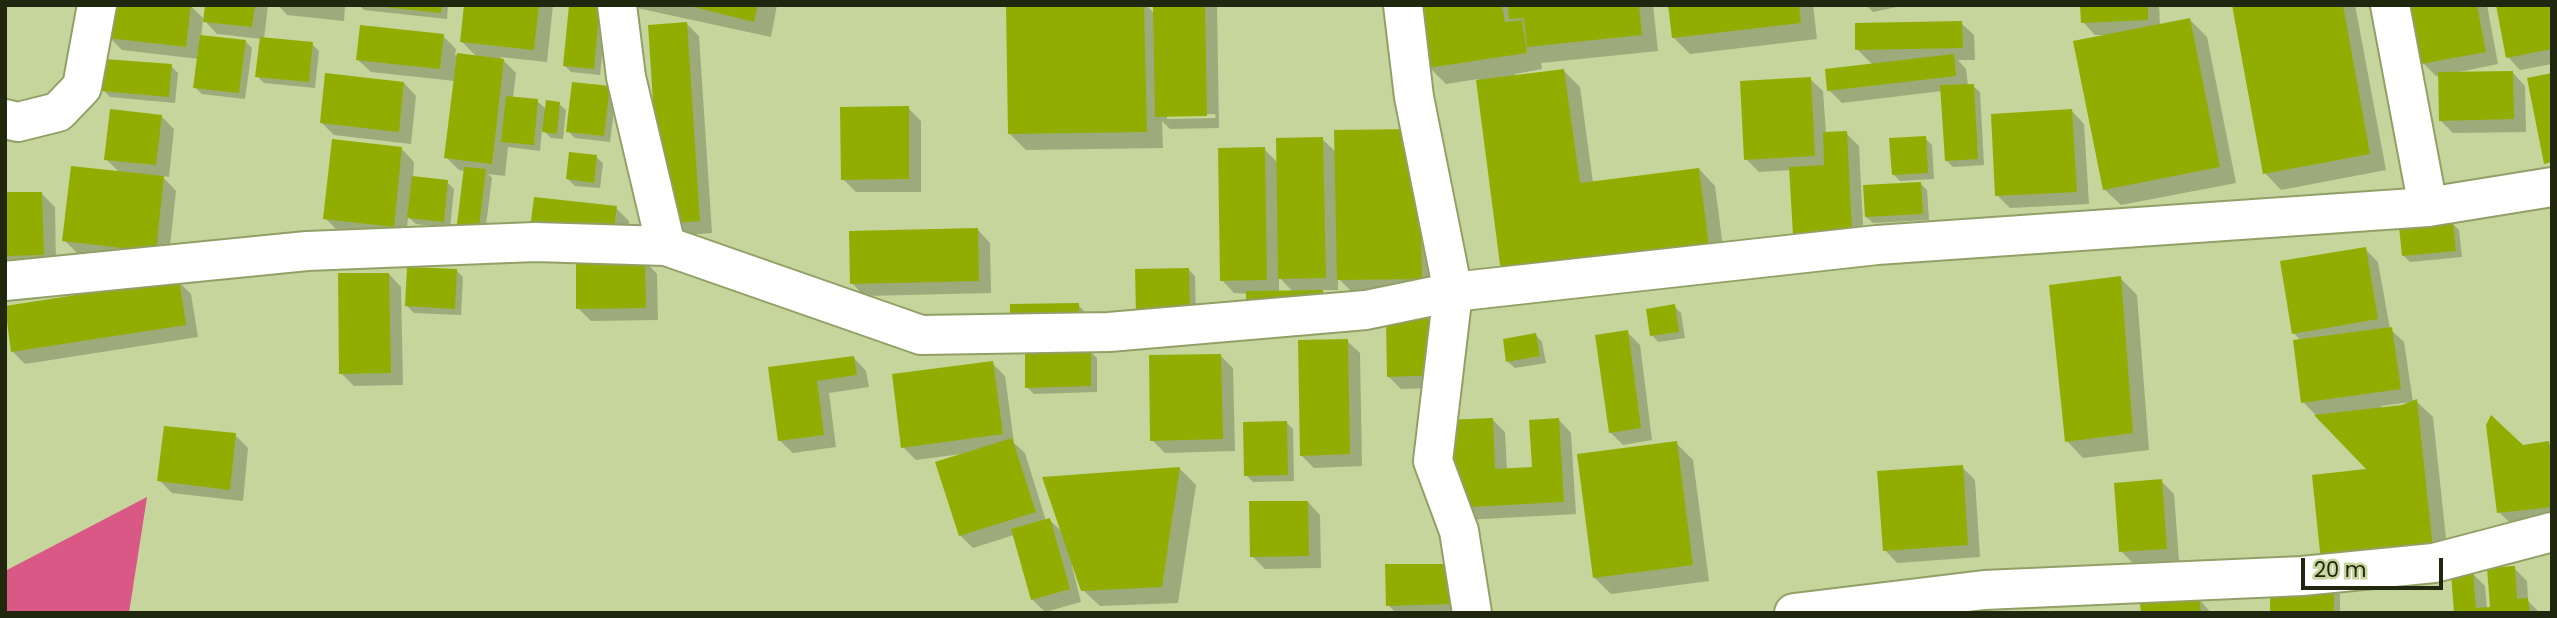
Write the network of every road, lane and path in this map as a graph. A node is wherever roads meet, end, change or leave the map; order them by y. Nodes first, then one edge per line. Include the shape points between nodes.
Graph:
1 (97, 5) edge
2 (617, 5) edge
3 (1404, 5) edge
4 (2390, 5) edge
5 (5, 119) edge
6 (2552, 187) edge
7 (2428, 207) junction
8 (666, 246) junction
9 (5, 281) edge
10 (1453, 292) junction
11 (2552, 531) edge
12 (1472, 613) edge
13 (1794, 613) edge

1 - 5 street via 82,87 58,111 18,122
2 - 8 street via 626,77
3 - 10 street via 1413,97
4 - 7 street
6 - 7 street
7 - 10 street via 1877,245
8 - 9 street via 535,242 307,251
8 - 10 street via 921,335 1109,332 1366,310
10 - 12 street via 1433,461 1459,531
11 - 13 street via 2434,563 2302,576 1984,590

